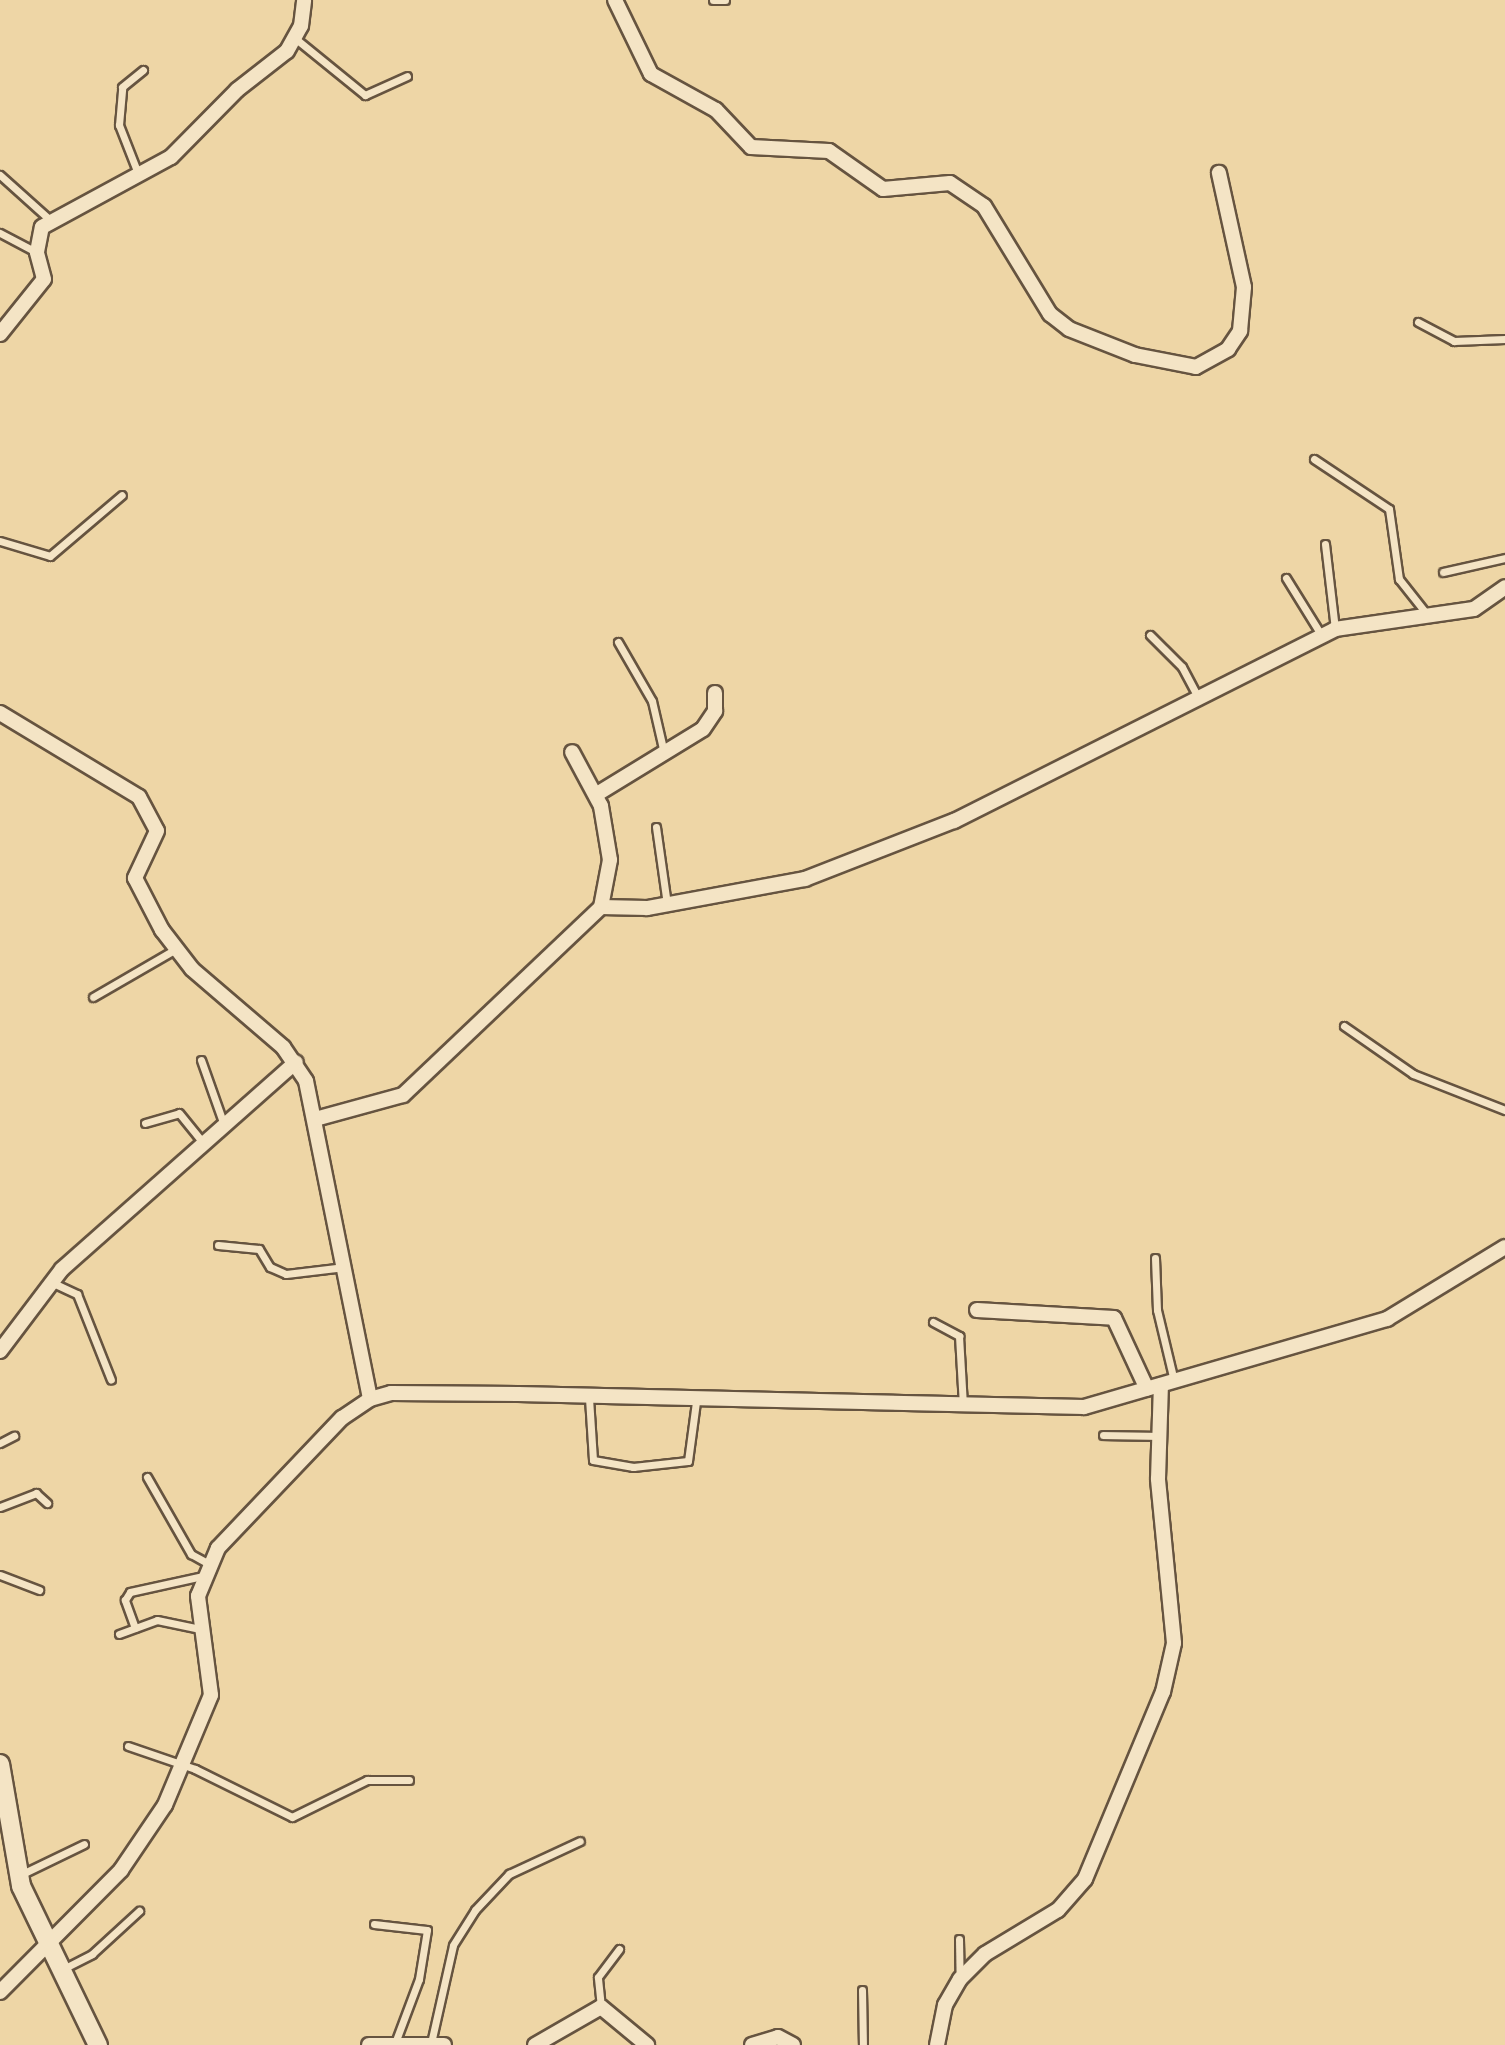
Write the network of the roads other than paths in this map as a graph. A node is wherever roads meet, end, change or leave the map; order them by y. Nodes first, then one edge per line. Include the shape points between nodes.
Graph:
1 (304, 0) edge
2 (615, 0) edge
3 (713, 0) edge
4 (725, 0) edge
5 (296, 38) junction
6 (143, 70) dead end
7 (407, 76) dead end
8 (1219, 173) dead end
9 (0, 175) edge
10 (139, 176) junction
11 (50, 219) junction
12 (0, 233) edge
13 (37, 253) junction
14 (1418, 322) dead end
15 (0, 334) edge
16 (1505, 339) edge
17 (1314, 459) dead end
18 (122, 495) dead end
19 (0, 541) edge
20 (1325, 544) dead end
21 (1505, 558) edge
22 (1443, 572) dead end
23 (1286, 578) dead end
24 (1505, 587) edge
25 (1430, 617) junction
26 (1329, 633) junction
27 (1150, 635) dead end
28 (618, 642) dead end
29 (715, 693) dead end
30 (1199, 700) junction
31 (0, 713) edge
32 (572, 752) dead end
33 (664, 753) junction
34 (597, 794) junction
35 (656, 827) dead end
36 (667, 904) junction
37 (601, 906) junction
38 (174, 950) junction
39 (93, 997) dead end
40 (1344, 1026) dead end
41 (201, 1060) dead end
42 (296, 1062) junction
43 (1505, 1110) edge
44 (319, 1118) junction
45 (145, 1123) dead end
46 (224, 1125) junction
47 (203, 1144) junction
48 (218, 1245) dead end
49 (1505, 1247) edge
50 (1155, 1258) dead end
51 (345, 1266) junction
52 (50, 1282) junction
53 (977, 1310) dead end
54 (933, 1322) dead end
55 (0, 1351) edge
56 (111, 1380) dead end
57 (1160, 1385) junction
58 (589, 1398) junction
59 (370, 1399) junction
60 (696, 1402) junction
61 (963, 1406) junction
62 (14, 1436) dead end
63 (1103, 1436) dead end
64 (1159, 1436) junction
65 (0, 1443) edge
66 (147, 1477) dead end
67 (47, 1503) dead end
68 (0, 1507) edge
69 (206, 1570) junction
70 (0, 1575) edge
71 (39, 1590) dead end
72 (135, 1628) junction
73 (200, 1629) junction
74 (119, 1634) dead end
75 (128, 1746) dead end
76 (0, 1764) edge
77 (181, 1769) junction
78 (409, 1780) dead end
79 (580, 1841) dead end
80 (84, 1844) dead end
81 (19, 1876) junction
82 (139, 1911) dead end
83 (374, 1923) dead end
84 (959, 1939) dead end
85 (47, 1940) junction
86 (619, 1949) dead end
87 (60, 1970) junction
88 (960, 1979) junction
89 (862, 1990) dead end
90 (0, 1992) edge
91 (601, 2007) junction
92 (395, 2043) edge
93 (438, 2044) edge
94 (98, 2045) edge
95 (369, 2045) edge
96 (535, 2045) edge
97 (647, 2045) edge
98 (752, 2045) edge
99 (793, 2045) edge
100 (863, 2045) edge
101 (937, 2045) edge

1 - 5 street
2 - 8 street via 651,74 716,110 751,146 829,151 883,189 950,183 984,205 1050,314 1135,355 1196,367 1228,349 1240,331 1244,287
3 - 4 lane
5 - 7 lane via 365,95
5 - 10 street via 172,157
6 - 10 lane via 122,88 119,125
9 - 11 lane
10 - 11 street
11 - 13 street via 37,237
12 - 13 lane
13 - 15 street via 44,279
14 - 16 lane via 1454,341
17 - 25 lane via 1389,509 1399,579
18 - 19 lane via 50,556
20 - 26 lane
21 - 22 lane
23 - 26 lane
24 - 25 street via 1474,609
25 - 26 street
26 - 30 street
27 - 30 lane via 1182,667
28 - 33 lane via 652,701
29 - 33 street via 711,721
30 - 36 street via 940,827 787,885
31 - 38 street via 139,797 157,831 135,878
32 - 34 street
33 - 34 street
34 - 37 street via 611,860
35 - 36 lane
36 - 37 street
37 - 44 street via 403,1094
38 - 39 lane
38 - 42 street
40 - 43 lane via 1413,1074
41 - 46 lane
42 - 44 street
42 - 46 street
44 - 51 street
45 - 47 lane via 179,1113
46 - 47 street
47 - 52 street
48 - 51 lane via 259,1250 270,1267 286,1274
49 - 57 street via 1387,1320
50 - 57 lane
51 - 59 street
52 - 55 street
52 - 56 lane via 77,1294
53 - 57 street via 1114,1318
54 - 61 lane via 959,1336
57 - 61 street via 1063,1409
57 - 64 street
58 - 59 street via 391,1394
58 - 60 street
58 - 60 lane via 593,1460 633,1467 688,1461
59 - 69 street via 342,1418
60 - 61 street
62 - 65 lane
63 - 64 lane
64 - 88 street via 1174,1643 1163,1692 1074,1895 985,1954
66 - 69 lane via 191,1554
67 - 68 lane via 36,1493
69 - 72 lane via 130,1592 125,1600
69 - 73 street
70 - 71 lane
72 - 73 lane via 158,1620
72 - 74 lane
73 - 77 street via 211,1695
75 - 77 lane
76 - 81 street
77 - 78 lane via 195,1769 292,1817 367,1780
77 - 85 street via 121,1870
79 - 93 lane via 509,1874 475,1910 453,1945
80 - 81 lane
81 - 85 street
82 - 87 lane via 92,1954
83 - 92 lane via 426,1930 419,1979
84 - 88 lane
85 - 87 street
85 - 90 street
86 - 91 lane via 598,1977
87 - 94 street
88 - 101 street via 945,2005
89 - 100 lane
91 - 96 street
91 - 97 street
92 - 93 street
92 - 95 street
98 - 99 street via 778,2037

